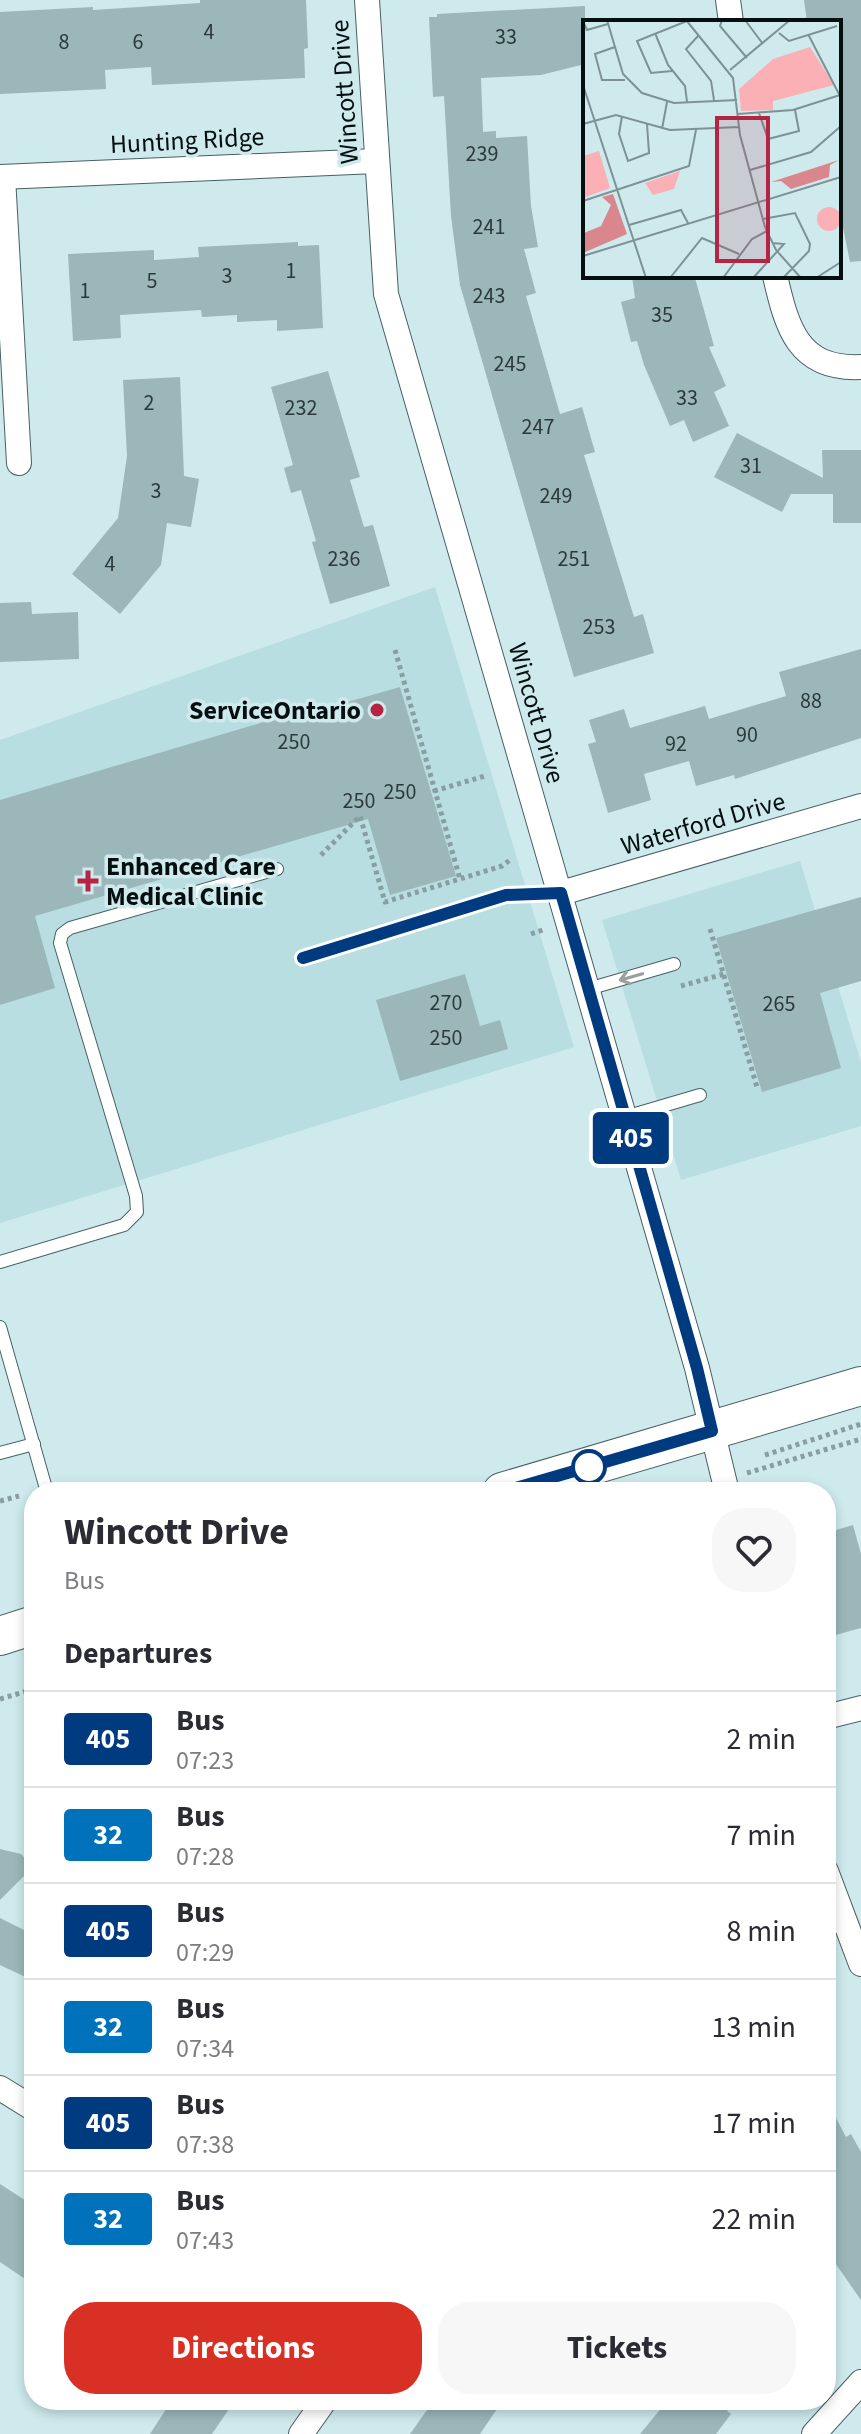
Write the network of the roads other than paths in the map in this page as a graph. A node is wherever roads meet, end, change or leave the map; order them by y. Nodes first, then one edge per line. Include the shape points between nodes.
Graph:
1 (367, 0) edge
2 (728, 0) edge
3 (731, 20) edge
4 (377, 161) junction
5 (2, 177) edge
6 (775, 278) edge
7 (861, 367) edge
8 (19, 463) dead end
9 (861, 806) edge
10 (277, 869) dead end
11 (561, 893) junction
12 (303, 958) dead end
13 (674, 964) dead end
14 (588, 989) junction
15 (700, 1095) dead end
16 (625, 1117) junction
17 (0, 1262) edge
18 (0, 1327) edge
19 (861, 1386) edge
20 (712, 1431) junction
21 (34, 1444) junction
22 (0, 1453) edge
23 (44, 1482) edge
24 (536, 1482) edge
25 (725, 1482) edge
26 (24, 1628) edge
27 (0, 1636) edge
28 (861, 1708) edge
29 (836, 1714) edge
30 (836, 1928) edge
31 (861, 1964) edge
32 (0, 2088) edge
33 (24, 2103) edge
34 (861, 2382) edge
35 (318, 2410) edge
36 (836, 2410) edge
37 (836, 2410) edge
38 (301, 2434) edge
39 (814, 2434) edge

1 - 4 street, Wincott Drive
2 - 3 street
4 - 5 street, Hunting Ridge
4 - 11 street, Wincott Drive via 386,294
5 - 8 street
6 - 7 street via 795,340 813,357 839,368
9 - 11 street, Waterford Drive
10 - 17 lane via 62,934 60,943 137,1212 124,1225
11 - 12 lane via 506,895
11 - 14 street, Wincott Drive
13 -> 14 lane
14 - 16 street, Wincott Drive
15 - 16 lane
16 - 20 street, Wincott Drive
18 - 21 lane
19 - 20 main road
20 - 24 main road
20 - 25 street, Wincott Drive
21 - 22 lane
21 - 23 lane
26 - 27 main road
28 - 29 street
30 - 31 street
32 - 33 street
34 - 37 street
35 - 38 street
36 - 39 street

